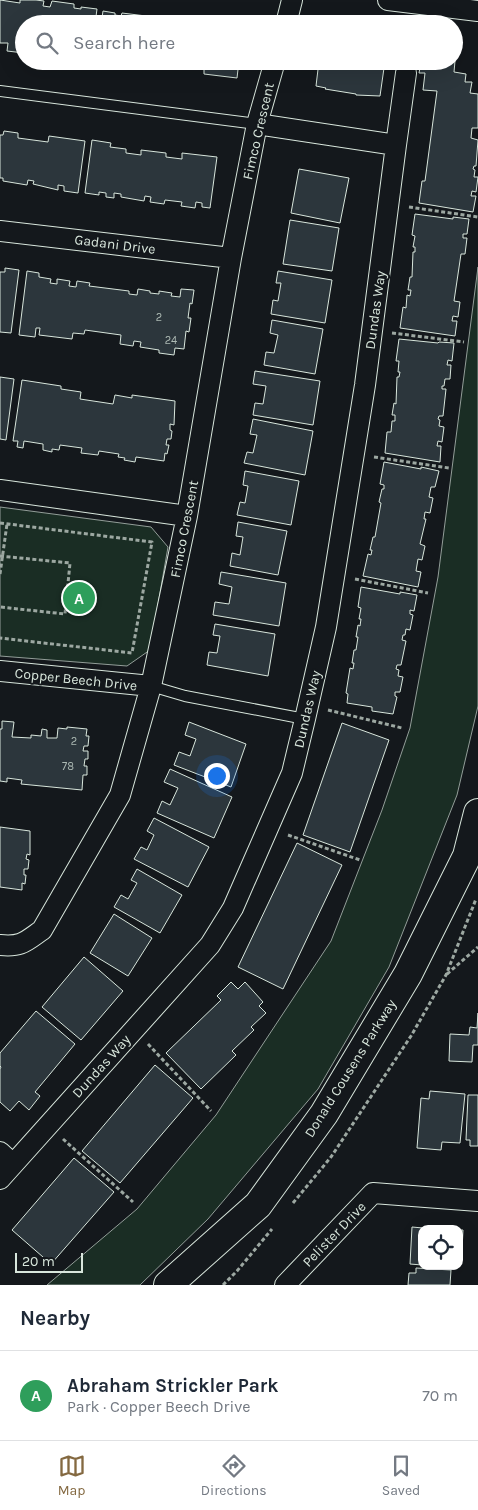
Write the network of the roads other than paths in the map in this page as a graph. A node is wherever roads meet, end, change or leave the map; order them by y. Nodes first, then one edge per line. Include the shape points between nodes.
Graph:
1 (292, 0) edge
2 (388, 0) edge
3 (478, 11) edge
4 (288, 15) edge
5 (272, 70) edge
6 (406, 73) dead end
7 (0, 91) edge
8 (257, 124) junction
9 (396, 145) junction
10 (0, 231) edge
11 (231, 258) junction
12 (0, 490) edge
13 (187, 516) junction
14 (0, 671) edge
15 (151, 686) junction
16 (307, 712) junction
17 (478, 813) edge
18 (0, 946) edge
19 (4, 1165) edge
20 (478, 1201) edge
21 (168, 1285) edge
22 (285, 1285) edge

1 - 4 street
2 - 3 street
5 - 8 street, Fimco Crescent
6 - 9 street, Dundas Way
7 - 8 lane
8 - 9 street
8 - 11 street, Fimco Crescent
9 - 16 street, Dundas Way via 354,455 326,627
10 - 11 street, Gadani Drive
11 - 13 street, Fimco Crescent
12 - 13 street
13 - 15 street, Fimco Crescent
14 - 15 street, Copper Beech Drive
15 - 16 lane via 184,695
15 - 18 street, Fimco Crescent via 120,795 42,930 22,944
16 - 19 street, Dundas Way via 292,774 233,908 210,945 47,1126
17 - 21 main road, Donald Cousens Parkway via 467,856 408,974 324,1114 258,1205
20 - 22 street, Pelister Drive via 373,1193

